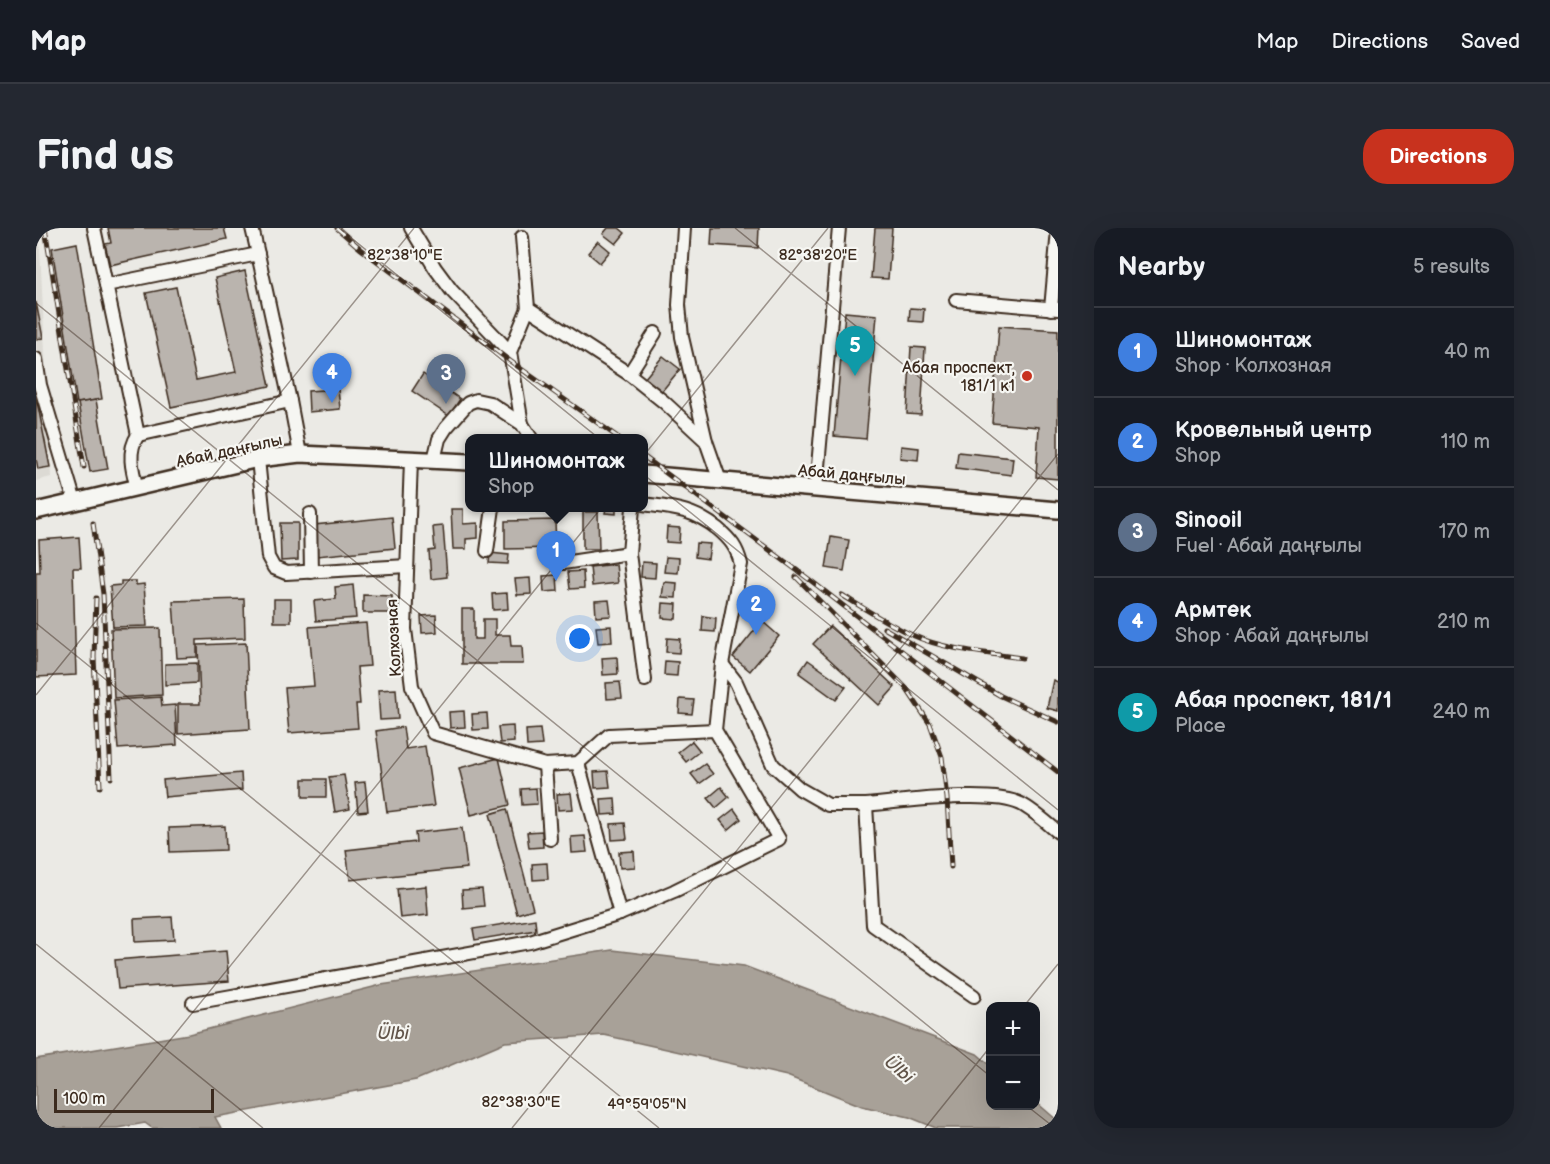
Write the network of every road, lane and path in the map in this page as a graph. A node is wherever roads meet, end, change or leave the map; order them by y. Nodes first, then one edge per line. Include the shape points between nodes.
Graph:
1 (94, 228) edge
2 (252, 228) edge
3 (411, 228) edge
4 (684, 228) edge
5 (838, 228) edge
6 (1058, 230) edge
7 (522, 237) dead end
8 (258, 254) junction
9 (106, 285) junction
10 (956, 300) dead end
11 (528, 308) junction
12 (1054, 309) edge
13 (655, 333) dead end
14 (510, 352) junction
15 (36, 359) edge
16 (629, 374) junction
17 (290, 401) junction
18 (522, 424) junction
19 (528, 434) edge
20 (138, 435) junction
21 (706, 441) junction
22 (300, 454) junction
23 (258, 459) junction
24 (411, 460) junction
25 (434, 460) junction
26 (465, 462) edge
27 (648, 474) edge
28 (720, 481) junction
29 (137, 488) junction
30 (816, 489) junction
31 (75, 502) junction
32 (648, 505) edge
33 (1058, 510) edge
34 (36, 512) edge
35 (493, 512) edge
36 (633, 512) edge
37 (310, 514) dead end
38 (487, 550) dead end
39 (629, 554) junction
40 (563, 562) dead end
41 (407, 566) junction
42 (311, 572) junction
43 (722, 664) junction
44 (645, 680) dead end
45 (715, 730) junction
46 (578, 763) junction
47 (544, 765) junction
48 (866, 806) junction
49 (1058, 832) edge
50 (550, 839) dead end
51 (620, 914) junction
52 (974, 996) dead end
53 (193, 1004) dead end

1 - 9 street
2 - 8 street
3 - 14 street via 452,291
4 - 21 street via 679,305 682,337
5 - 30 street
6 - 12 street
7 - 11 street
8 - 9 street
8 - 17 street
9 - 20 street
10 - 12 street
11 - 14 street
11 - 16 street
13 - 16 street
14 - 18 street
15 - 31 street
16 - 21 street
17 - 20 street
17 - 22 street
18 - 19 street
18 - 25 street via 490,404 476,400 468,403 439,439
20 - 29 street via 132,444
21 - 28 street
22 - 23 main road, Абай даңғылы
22 - 24 main road, Абай даңғылы
23 - 29 main road, Абай даңғылы
23 - 42 street via 268,557 274,568 286,573
24 - 25 main road, Абай даңғылы
24 - 41 street, Колхозная
25 - 26 main road, Абай даңғылы
27 - 28 main road, Абай даңғылы
28 - 30 main road, Абай даңғылы
29 - 31 main road, Абай даңғылы
30 - 33 main road, Абай даңғылы
31 - 34 main road, Абай даңғылы
32 - 43 street via 696,514 730,539 737,549 741,564
35 - 38 street
36 - 39 street
37 - 42 street
39 - 40 street
39 - 44 street
41 - 42 street
41 - 47 street, Колхозная via 405,628 412,686 433,733
43 - 45 street
43 - 48 street via 736,682 773,765 800,789 828,805
45 - 46 street via 609,735
45 - 51 street via 779,839
46 - 47 street, Колхозная
46 - 51 street
47 - 50 street
48 - 49 street via 947,798 1003,798 1019,803
48 - 52 street via 873,925
51 - 53 street via 530,942

